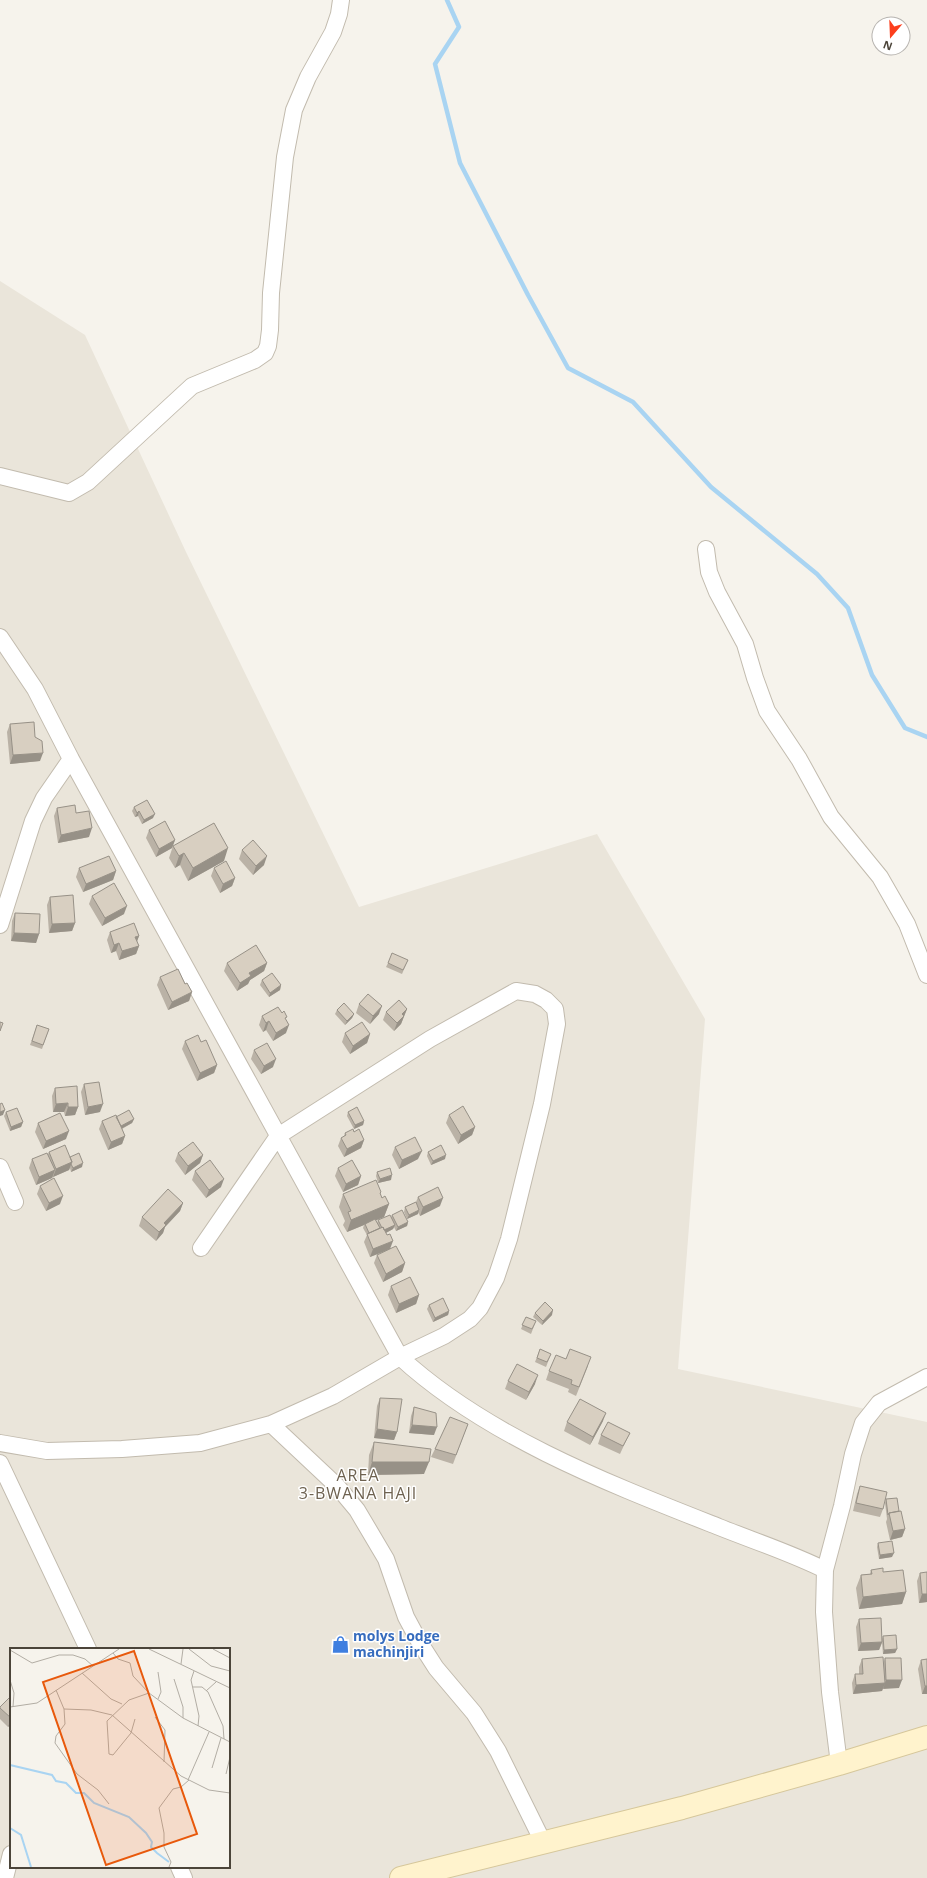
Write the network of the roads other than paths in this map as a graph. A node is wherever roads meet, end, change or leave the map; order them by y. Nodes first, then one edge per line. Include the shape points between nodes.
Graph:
1 (341, 0) edge
2 (0, 476) edge
3 (706, 549) dead end
4 (0, 637) edge
5 (71, 759) junction
6 (0, 925) edge
7 (927, 975) edge
8 (278, 1136) junction
9 (0, 1168) edge
10 (15, 1202) dead end
11 (201, 1248) dead end
12 (400, 1357) junction
13 (927, 1377) edge
14 (271, 1424) junction
15 (0, 1443) edge
16 (0, 1463) edge
17 (825, 1570) junction
18 (88, 1648) edge
19 (927, 1737) edge
20 (839, 1764) junction
21 (543, 1842) junction
22 (10, 1858) edge
23 (179, 1868) edge
24 (414, 1876) edge
25 (5, 1878) edge
26 (184, 1878) edge

1 - 2 street via 333,32 308,77 294,110 285,157 271,293 270,330 265,353 255,360 192,386 78,489 68,493
3 - 7 street via 709,572 745,644 767,711 799,759 830,817 880,877 907,924
4 - 5 street via 35,689
5 - 6 street via 44,798 33,821
5 - 8 street
8 - 11 street
8 - 12 street
8 - 12 street via 430,1039 516,991 535,994 555,1009 557,1024 542,1104 509,1239 496,1278 480,1308 470,1319 444,1336
9 - 10 street
12 - 14 street via 333,1396
12 - 17 street via 462,1405 581,1470
13 - 17 street via 879,1402 863,1424 853,1454
14 - 15 street via 200,1443 122,1449 47,1451
14 - 21 street via 337,1486 357,1510 386,1559 406,1616 420,1643 436,1668 474,1713 498,1751
16 - 18 street
17 - 20 street via 824,1612
19 - 20 main road
20 - 21 main road via 682,1808
21 - 24 main road
22 - 25 street
23 - 26 street

